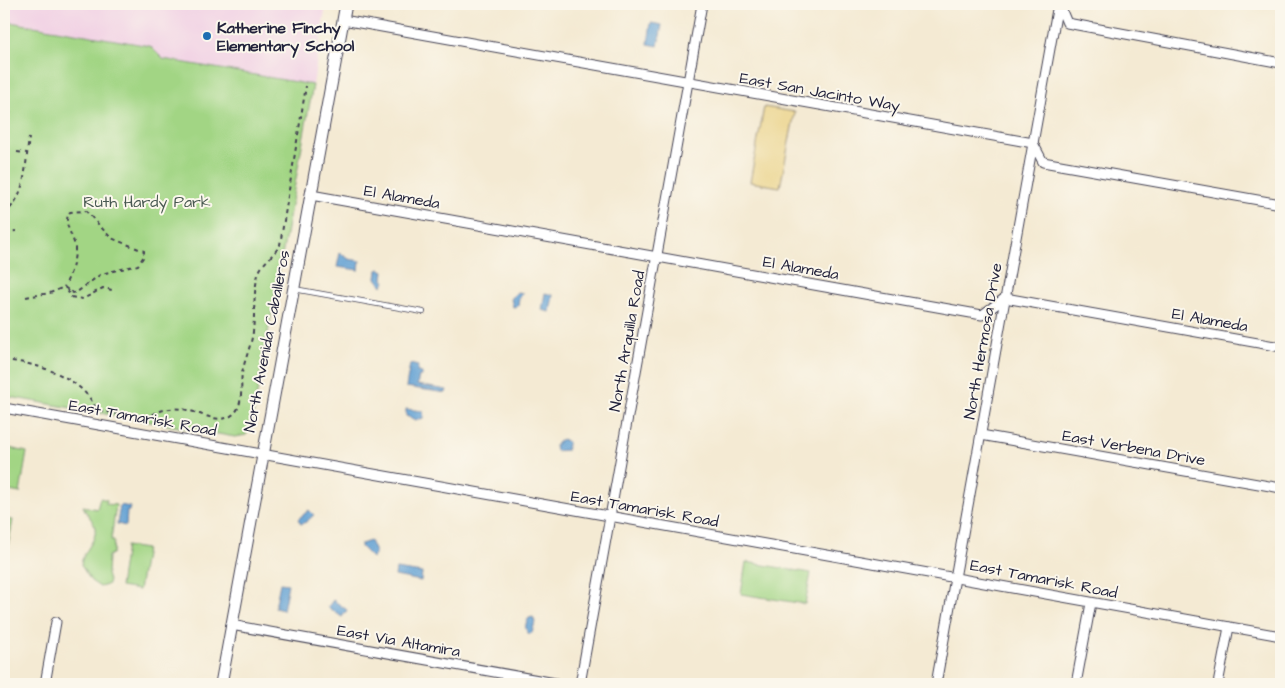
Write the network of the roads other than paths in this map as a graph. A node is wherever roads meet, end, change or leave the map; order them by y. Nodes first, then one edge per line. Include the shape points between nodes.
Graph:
1 (346, 4) edge
2 (702, 4) edge
3 (1058, 4) edge
4 (343, 20) junction
5 (1281, 63) edge
6 (688, 83) junction
7 (1033, 143) junction
8 (311, 195) junction
9 (1281, 204) edge
10 (657, 257) junction
11 (293, 289) junction
12 (1006, 298) junction
13 (423, 312) dead end
14 (1281, 347) edge
15 (4, 408) edge
16 (981, 436) junction
17 (262, 454) junction
18 (1281, 488) edge
19 (610, 517) junction
20 (956, 577) junction
21 (1091, 603) junction
22 (56, 622) dead end
23 (231, 625) junction
24 (1229, 627) junction
25 (1281, 636) edge
26 (45, 684) edge
27 (221, 684) edge
28 (561, 684) edge
29 (580, 684) edge
30 (936, 684) edge
31 (1076, 684) edge
32 (1218, 684) edge

1 - 4 street, North Avenida Caballeros
2 - 6 street, North Arquilla Road
3 - 5 street via 1067,23
3 - 7 street, North Hermosa Drive
4 - 6 street, East San Jacinto Way
4 - 8 street, North Avenida Caballeros
6 - 7 street, East San Jacinto Way
6 - 10 street, North Arquilla Road
7 - 9 street via 1043,162
7 - 12 street, North Hermosa Drive
8 - 10 street, El Alameda
8 - 11 street, North Avenida Caballeros
10 - 12 street, El Alameda via 982,315
10 - 19 street, North Arquilla Road
11 - 13 lane
11 - 17 street, North Avenida Caballeros
12 - 14 street, El Alameda
12 - 16 street, North Hermosa Drive
15 - 17 street, East Tamarisk Road
16 - 18 street, East Verbena Drive
16 - 20 street, North Hermosa Drive
17 - 19 street, East Tamarisk Road
17 - 23 street, North Avenida Caballeros
19 - 20 street, East Tamarisk Road
19 - 29 street, North Arquilla Road
20 - 21 street, East Tamarisk Road
20 - 30 street, North Hermosa Drive
21 - 24 street, East Tamarisk Road
21 - 31 street
22 - 26 street
23 - 27 street, North Avenida Caballeros
23 - 28 street, East Via Altamira
24 - 25 street, East Tamarisk Road
24 - 32 street

